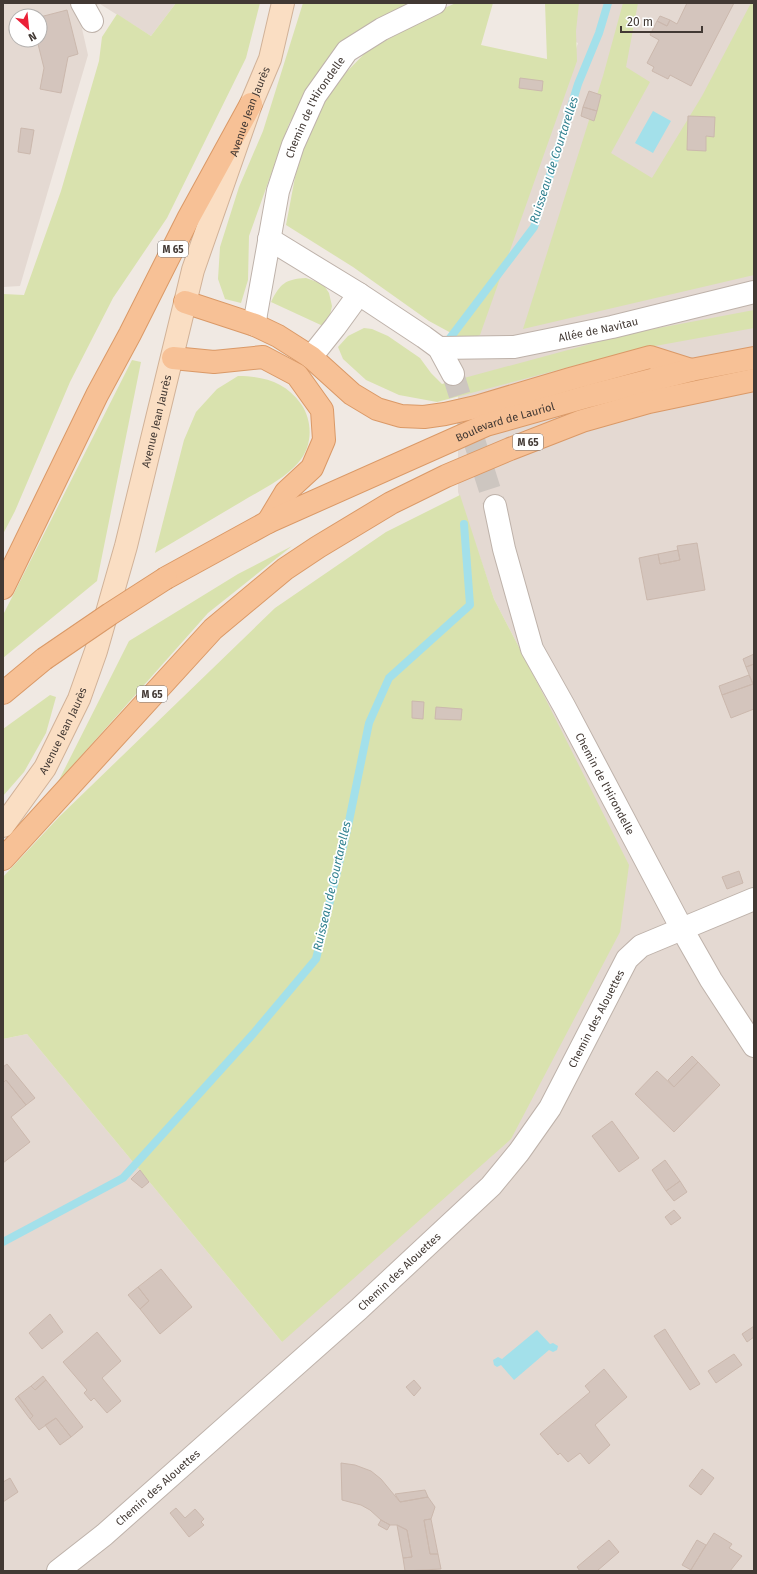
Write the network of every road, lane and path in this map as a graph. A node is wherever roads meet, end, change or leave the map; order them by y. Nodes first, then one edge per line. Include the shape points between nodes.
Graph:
1 (283, 3) edge
2 (435, 3) edge
3 (250, 104) junction
4 (269, 239) junction
5 (754, 292) edge
6 (359, 294) junction
7 (185, 302) junction
8 (255, 325) junction
9 (439, 348) junction
10 (262, 357) junction
11 (312, 357) junction
12 (173, 358) junction
13 (754, 358) edge
14 (691, 370) junction
15 (453, 374) tunnel mouth
16 (297, 375) junction
17 (754, 380) edge
18 (495, 506) tunnel mouth
19 (268, 522) junction
20 (3, 588) edge
21 (3, 693) edge
22 (3, 826) edge
23 (3, 860) edge
24 (754, 899) edge
25 (682, 929) junction
26 (754, 1046) edge
27 (58, 1571) edge

1 - 3 main road, Avenue Jean Jaurès via 270,59
2 - 4 street, Chemin de l'Hirondelle via 382,29 348,51 315,96 293,145 278,191
3 - 7 main road, Avenue Jean Jaurès via 193,270
3 - 20 main road, M 65 via 97,396
4 - 6 street
4 - 8 street, Chemin de l'Hirondelle
5 - 9 street, Allée de Navitau via 612,327 514,347
6 - 9 street via 416,330
6 - 11 street
7 - 8 main road, M 65
7 - 12 main road, Avenue Jean Jaurès
8 - 10 main road
8 - 11 main road, M 65
9 - 15 street
10 - 12 main road via 214,362
10 - 16 main road
11 - 14 main road, M 65 via 352,394 377,409 401,416 424,417 476,407 650,357
11 - 16 main road
12 - 22 main road, Avenue Jean Jaurès via 126,546 96,651 79,699 45,768
13 - 14 main road, Boulevard de Lauriol / M 65
14 - 19 main road, Boulevard de Lauriol / M 65 via 486,425
16 - 19 main road via 322,410 324,440 312,468 286,492
17 - 23 main road, M 65 via 649,402 582,421 446,476 391,504 318,547 285,569 213,629
18 - 25 street, Chemin de l'Hirondelle via 532,649
19 - 21 main road, M 65, bridge via 166,578 110,614 44,659
24 - 25 street, Chemin des Alouettes
25 - 26 street, Chemin de l'Hirondelle via 711,980
25 - 27 street, Chemin des Alouettes via 641,946 627,959 550,1108 491,1186 104,1536

